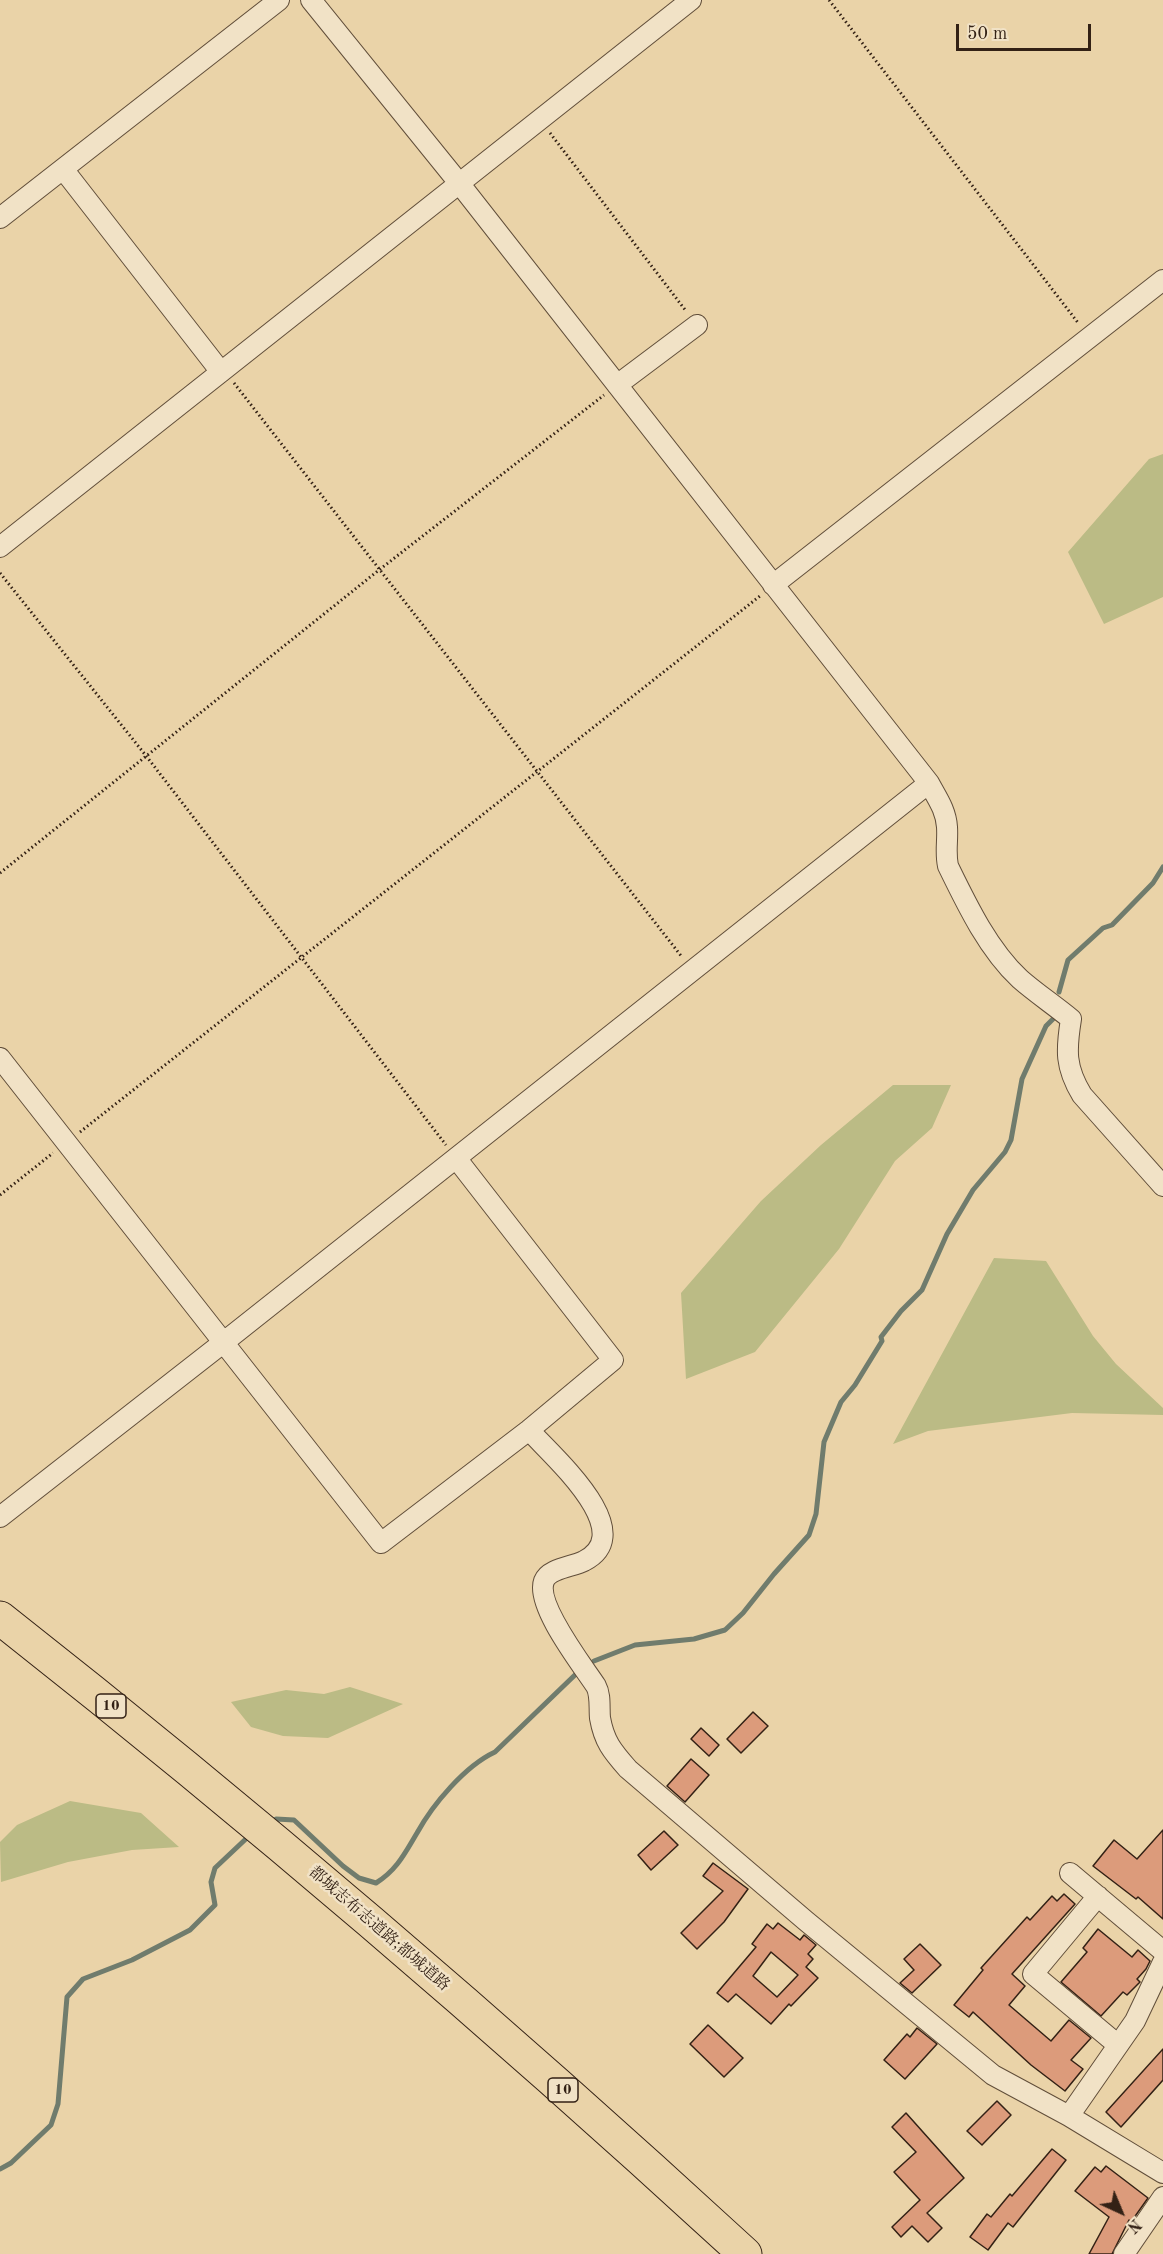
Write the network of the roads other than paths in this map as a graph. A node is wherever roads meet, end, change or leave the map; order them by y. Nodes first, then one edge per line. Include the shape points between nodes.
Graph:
1 (279, 0) edge
2 (311, 0) edge
3 (691, 0) edge
4 (63, 169) junction
5 (459, 183) junction
6 (0, 218) edge
7 (1163, 280) edge
8 (697, 325) road end
9 (222, 371) junction
10 (617, 385) junction
11 (0, 547) edge
12 (773, 585) junction
13 (929, 783) junction
14 (0, 1058) edge
15 (456, 1158) junction
16 (1163, 1186) edge
17 (224, 1342) junction
18 (529, 1430) junction
19 (0, 1517) edge
20 (0, 1618) edge
21 (1070, 1873) dead end
22 (1098, 1896) junction
23 (1163, 1951) edge
24 (1163, 1962) edge
25 (1157, 1992) edge
26 (1118, 2045) junction
27 (1069, 2116) junction
28 (1163, 2174) edge
29 (1163, 2197) edge
30 (742, 2250) edge
31 (1124, 2254) edge

1 - 4 street
2 - 5 street
3 - 5 street
4 - 6 street
4 - 9 street
5 - 9 street
5 - 10 street
7 - 12 street
8 - 10 street
9 - 11 street
10 - 12 street
12 - 13 street
13 - 15 street
13 - 16 street via 944,811 948,866 984,932 997,954 1022,980 1071,1019 1066,1050 1072,1079
14 - 17 street
15 - 17 street
15 - 18 street via 613,1360
17 - 18 street via 381,1543
17 - 19 street
18 - 27 street via 590,1497 601,1519 602,1540 595,1554 551,1573 544,1581 543,1593 549,1614 598,1690 609,1748 628,1769 806,1921 993,2075
20 - 30 highway, 都城志布志道路;都城道路 / 10 via 221,1794 392,1938
21 - 22 street
22 - 23 street
22 - 26 street via 1033,1974
24 - 25 street
25 - 26 street
26 - 27 street
27 - 28 street
29 - 31 street

